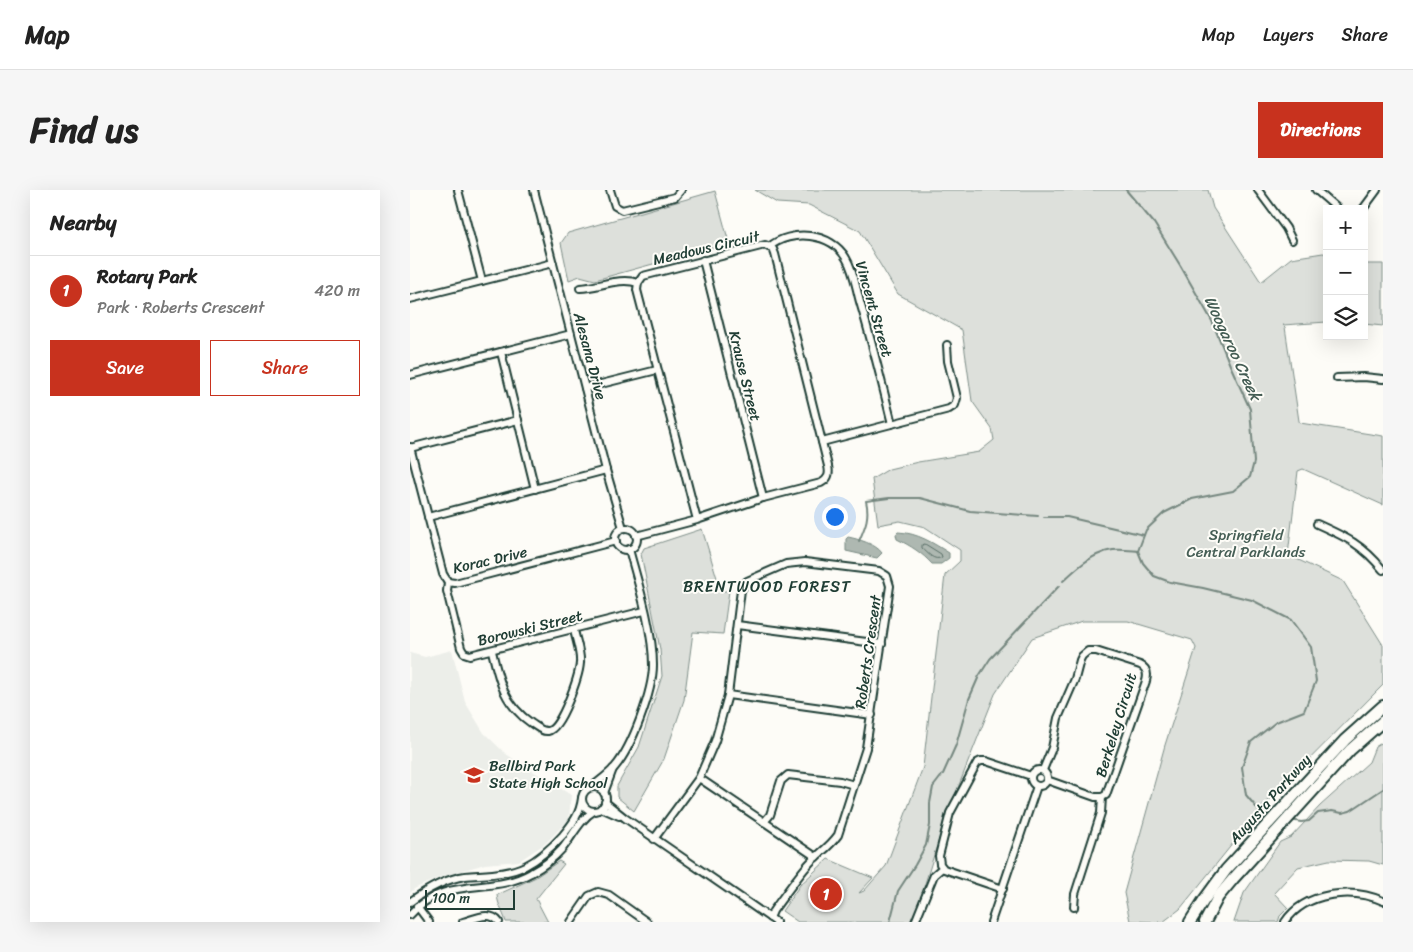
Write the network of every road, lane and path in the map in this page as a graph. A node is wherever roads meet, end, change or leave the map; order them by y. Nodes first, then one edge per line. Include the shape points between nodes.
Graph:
1 (458, 190) edge
2 (534, 190) edge
3 (610, 190) edge
4 (681, 190) edge
5 (1258, 190) edge
6 (1316, 190) edge
7 (1377, 190) edge
8 (1333, 205) edge
9 (1366, 205) edge
10 (1292, 240) dead end
11 (769, 247) junction
12 (703, 260) junction
13 (552, 263) junction
14 (482, 281) junction
15 (638, 283) junction
16 (580, 288) dead end
17 (410, 300) edge
18 (571, 334) junction
19 (947, 345) dead end
20 (501, 352) junction
21 (657, 370) junction
22 (410, 375) edge
23 (1337, 378) dead end
24 (1383, 379) edge
25 (585, 388) junction
26 (518, 420) junction
27 (892, 424) junction
28 (822, 442) junction
29 (410, 448) edge
30 (606, 470) junction
31 (535, 489) junction
32 (764, 498) junction
33 (428, 517) junction
34 (696, 520) junction
35 (1317, 524) dead end
36 (623, 528) junction
37 (636, 536) junction
38 (616, 541) junction
39 (629, 549) junction
40 (1383, 570) edge
41 (448, 582) junction
42 (644, 611) junction
43 (737, 626) junction
44 (574, 630) junction
45 (882, 644) junction
46 (492, 651) junction
47 (728, 695) junction
48 (1383, 706) edge
49 (872, 716) junction
50 (1383, 721) edge
51 (614, 768) junction
52 (1043, 770) junction
53 (1031, 776) junction
54 (699, 778) junction
55 (1047, 780) junction
56 (854, 785) junction
57 (1037, 786) junction
58 (592, 787) junction
59 (604, 793) junction
60 (1102, 797) junction
61 (582, 798) junction
62 (605, 802) junction
63 (601, 808) junction
64 (594, 811) junction
65 (625, 818) junction
66 (764, 822) junction
67 (1264, 838) junction
68 (654, 839) junction
69 (816, 856) junction
70 (942, 868) junction
71 (1003, 888) junction
72 (1383, 901) edge
73 (410, 902) edge
74 (417, 906) junction
75 (1074, 907) dead end
76 (410, 915) edge
77 (773, 920) edge
78 (429, 922) edge
79 (463, 922) edge
80 (499, 922) edge
81 (571, 922) edge
82 (646, 922) edge
83 (915, 922) edge
84 (991, 922) edge
85 (1190, 922) edge
86 (1205, 922) edge
87 (1285, 922) edge

1 - 14 street
2 - 13 street, Alesana Drive
3 - 4 street via 615,206 622,210 675,197
5 - 10 street
6 - 8 street
7 - 9 street
11 - 12 street, Meadows Circuit via 761,245
11 - 27 street, Vincent Street via 776,241 810,235 825,239 846,258 870,335
11 - 28 street, Meadows Circuit via 775,254
12 - 15 street, Meadows Circuit via 643,276
12 - 32 street, Krause Street
13 - 14 street
13 - 18 street, Alesana Drive
14 - 17 street
15 - 16 street via 624,280
15 - 21 street, Meadows Circuit
18 - 20 street
18 - 25 street, Alesana Drive
19 - 27 street via 957,398 954,405
20 - 22 street
20 - 26 street
21 - 25 street
21 - 34 street, Meadows Circuit
23 - 24 street
25 - 30 street, Alesana Drive
26 - 29 street
26 - 31 street
27 - 28 street
28 - 32 street, Meadows Circuit via 829,473 827,480
29 - 33 street, Korac Drive
30 - 31 street
30 - 36 street, Alesana Drive
31 - 33 street
32 - 34 street, Meadows Circuit
33 - 41 street, Korac Drive
34 - 37 street, Meadows Circuit
35 - 40 street via 1347,537 1366,550
36 - 37 street via 633,530
36 - 38 street via 618,532
37 - 39 street via 636,542
38 - 39 street via 622,549
38 - 41 street, Korac Drive via 456,583
39 - 42 street
41 - 46 street, Borowski Street via 447,591 464,653
42 - 44 street, Borowski Street
42 - 51 street via 652,648 652,678 633,737
43 - 45 street
43 - 45 street, Roberts Crescent via 741,590 747,581 786,564 806,562 880,571 887,576 890,586
43 - 47 street, Roberts Crescent
44 - 46 street, Borowski Street
44 - 46 street via 579,669 565,711 547,731 522,716 511,704 500,685
45 - 49 street, Roberts Crescent
47 - 49 street
47 - 54 street, Roberts Crescent via 715,741
48 - 67 main road, Augusta Parkway via 1345,740
49 - 56 street, Roberts Crescent
50 - 67 main road, Augusta Parkway
51 - 58 street
51 - 59 street
52 - 53 street via 1035,771
52 - 55 street
52 - 60 street, Berkeley Circuit via 1052,748 1058,718 1082,656 1088,651 1096,651 1143,666 1147,671 1146,681 1108,793
53 - 57 street
53 - 70 street via 986,761 975,765 950,813 939,856
54 - 66 street
54 - 68 street, Roberts Crescent
55 - 57 street
55 - 60 street, Berkeley Circuit
56 - 66 street via 788,775 781,781 770,815
56 - 69 street, Roberts Crescent via 838,835 830,847
57 - 71 street
58 - 59 street
58 - 61 street
59 - 62 street
60 - 75 street via 1101,813 1075,894
61 - 64 street via 587,808
61 - 73 street via 572,824 536,860 514,870 450,880 428,889
62 - 63 street
62 - 65 street
63 - 64 street
63 - 65 street
64 - 74 street via 589,813 561,850 530,874 492,885 453,889
65 - 68 street
66 - 69 street
67 - 85 main road, Augusta Parkway via 1226,870
67 - 86 main road, Augusta Parkway via 1218,897
68 - 77 street
69 - 77 street, Roberts Crescent via 773,911
70 - 71 street
70 - 83 street via 934,875
71 - 84 street
72 - 87 street via 1372,896 1333,895 1307,902 1292,912
74 - 76 street
74 - 78 street
79 - 80 street via 490,916
81 - 82 street via 589,896 598,892 608,895

